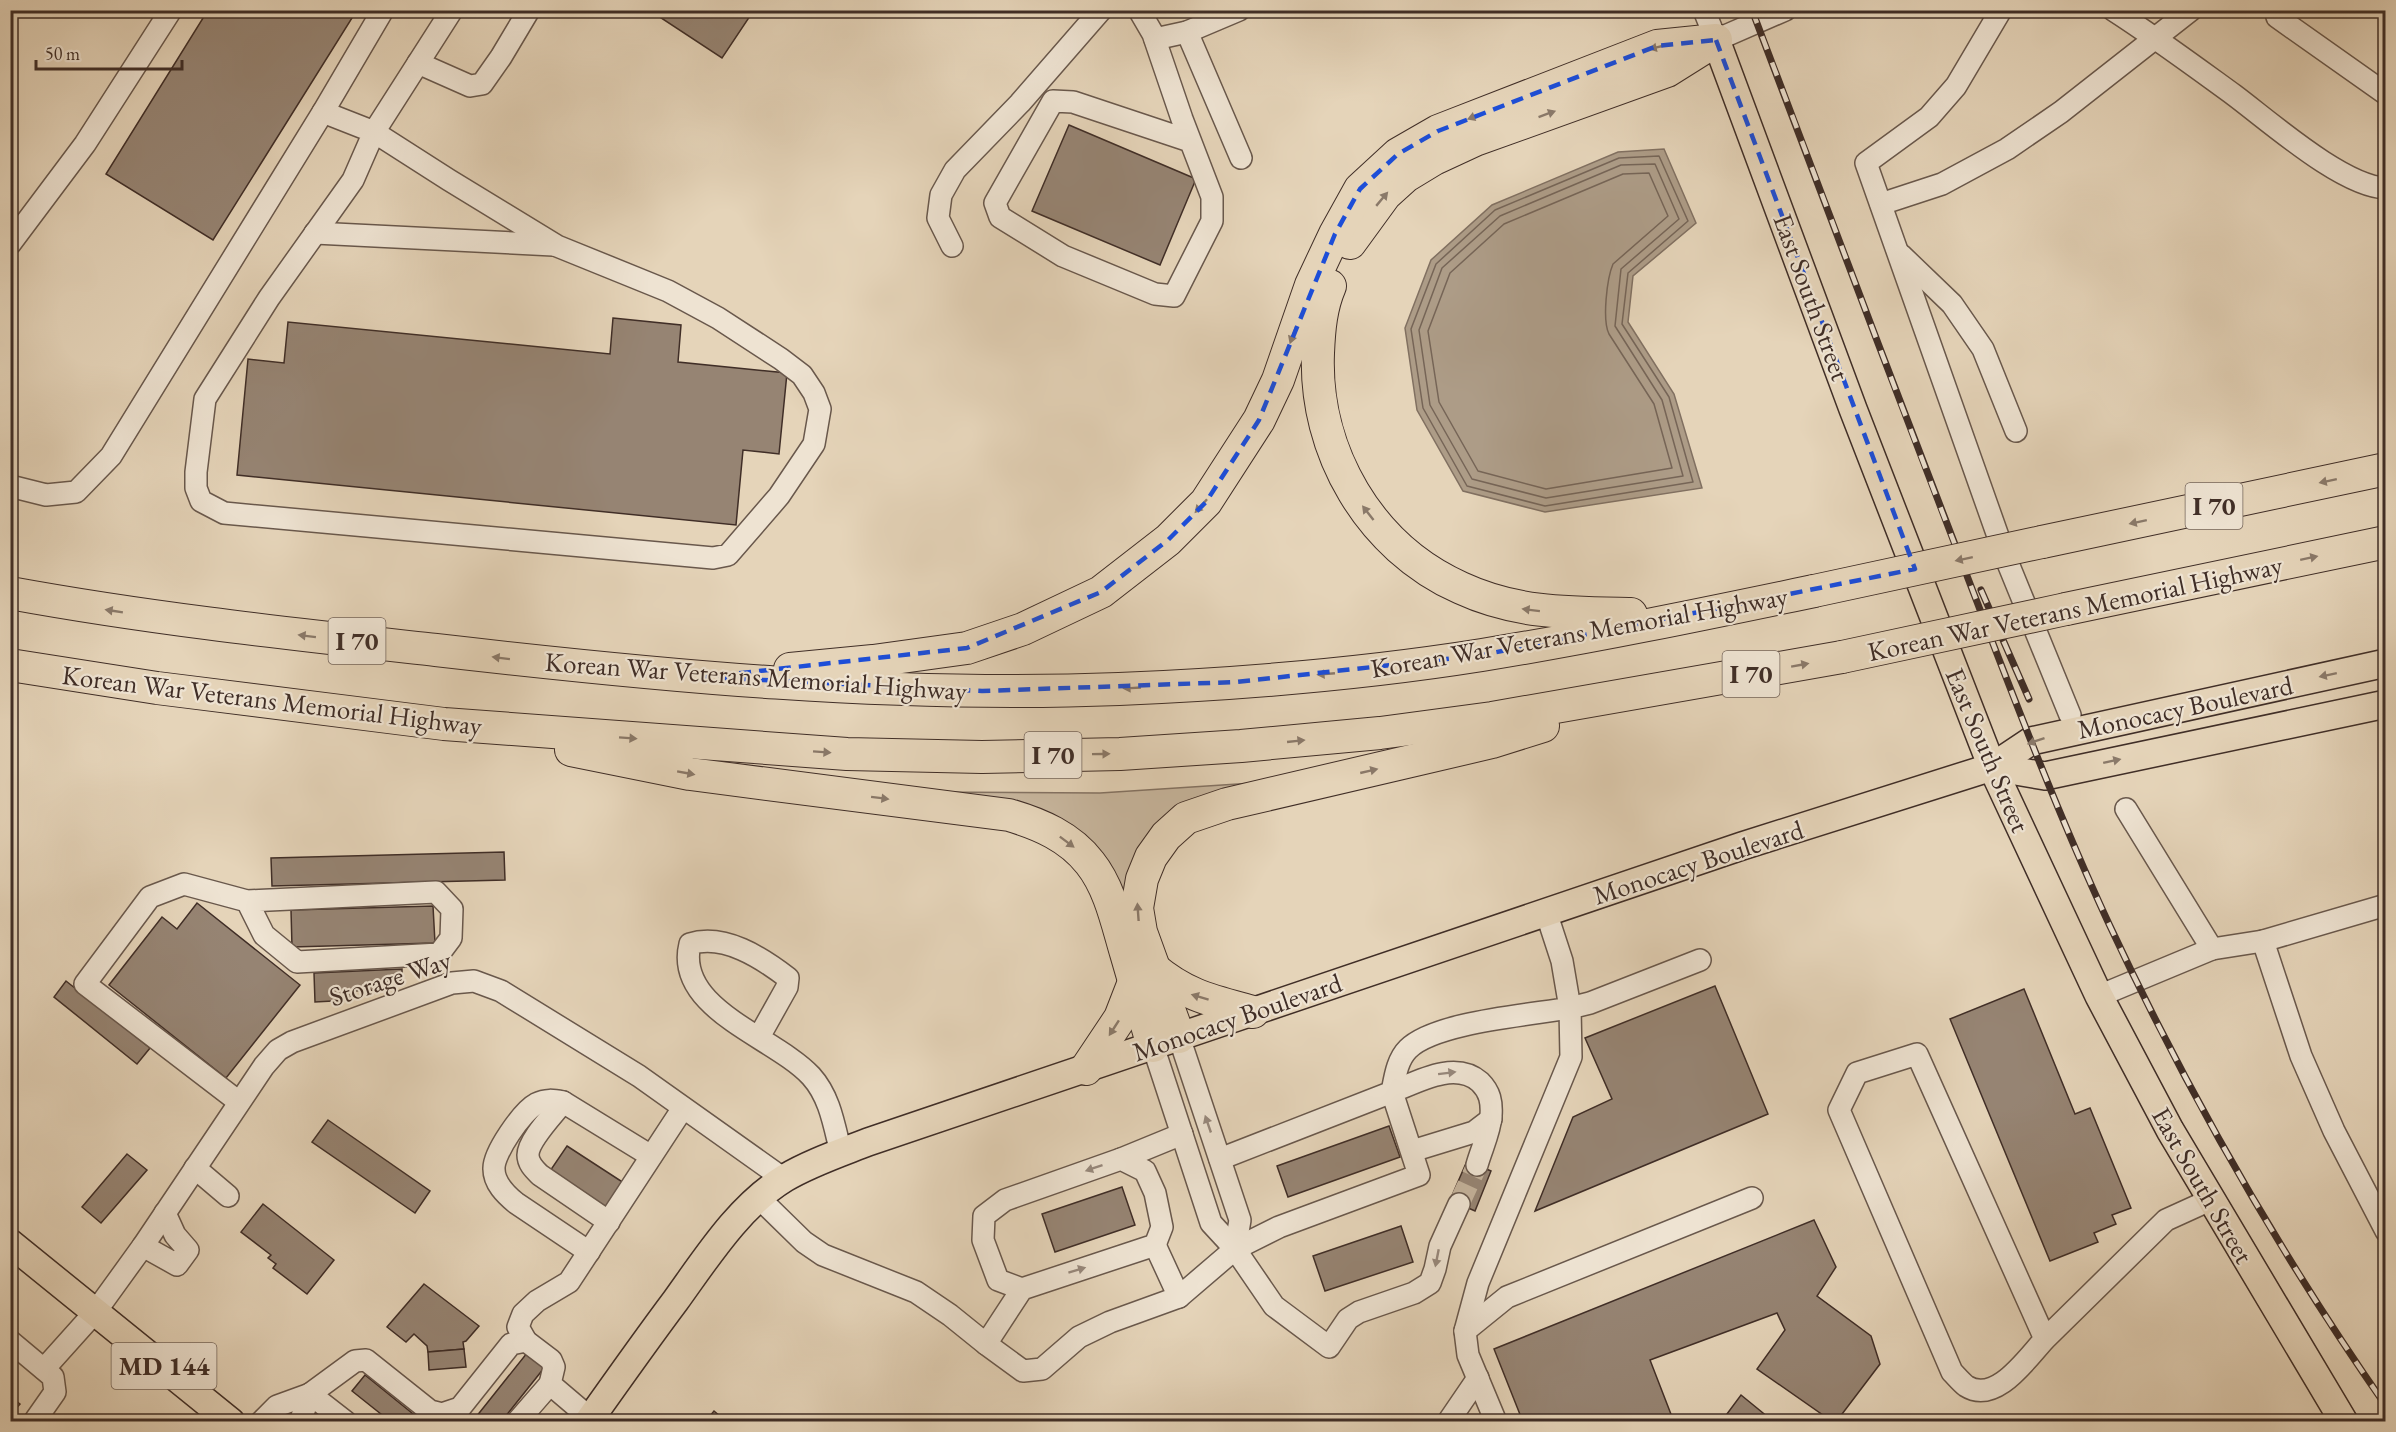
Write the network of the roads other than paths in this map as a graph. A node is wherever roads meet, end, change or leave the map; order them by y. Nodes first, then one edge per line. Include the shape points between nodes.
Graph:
1 (171, 10) edge
2 (383, 10) edge
3 (452, 10) edge
4 (529, 10) edge
5 (1101, 10) edge
6 (1139, 10) edge
7 (1239, 10) edge
8 (1704, 10) edge
9 (1785, 10) edge
10 (2001, 10) edge
11 (2113, 10) edge
12 (2191, 10) edge
13 (2277, 17) dead end
14 (1187, 32) junction
15 (2156, 38) junction
16 (1155, 39) junction
17 (1716, 40) junction
18 (418, 63) junction
19 (1039, 83) junction
20 (2385, 94) edge
21 (1053, 101) junction
22 (323, 112) junction
23 (374, 132) junction
24 (1190, 141) junction
25 (1241, 158) dead end
26 (2385, 188) edge
27 (1881, 204) junction
28 (315, 232) junction
29 (10, 244) edge
30 (557, 246) junction
31 (952, 246) dead end
32 (1898, 252) junction
33 (2016, 430) dead end
34 (2385, 469) edge
35 (10, 486) edge
36 (2385, 542) edge
37 (10, 593) edge
38 (1695, 616) junction
39 (2385, 663) edge
40 (10, 665) edge
41 (705, 677) junction
42 (1660, 690) junction
43 (2385, 704) edge
44 (2070, 715) dead end
45 (444, 724) junction
46 (1992, 767) junction
47 (2126, 809) dead end
48 (247, 901) junction
49 (2385, 905) edge
50 (1546, 912) junction
51 (2263, 941) junction
52 (2212, 949) junction
53 (1700, 960) dead end
54 (1144, 975) junction
55 (2099, 996) junction
56 (1570, 1008) junction
57 (1253, 1012) junction
58 (759, 1037) junction
59 (1166, 1041) junction
60 (1086, 1069) junction
61 (1392, 1092) junction
62 (239, 1102) junction
63 (563, 1102) junction
64 (683, 1108) junction
65 (1491, 1119) junction
66 (1182, 1134) junction
67 (1412, 1151) junction
68 (841, 1153) junction
69 (651, 1156) junction
70 (1121, 1159) junction
71 (1220, 1160) junction
72 (1477, 1165) tunnel mouth
73 (195, 1168) junction
74 (784, 1179) junction
75 (228, 1196) dead end
76 (759, 1198) junction
77 (1752, 1198) dead end
78 (2210, 1200) junction
79 (1460, 1204) tunnel mouth
80 (165, 1213) junction
81 (609, 1222) junction
82 (2385, 1231) edge
83 (10, 1243) edge
84 (1155, 1245) junction
85 (142, 1246) junction
86 (1235, 1249) junction
87 (589, 1252) junction
88 (1022, 1288) junction
89 (1179, 1297) junction
90 (96, 1311) junction
91 (1465, 1331) junction
92 (2045, 1339) junction
93 (10, 1341) edge
94 (526, 1341) junction
95 (986, 1344) junction
96 (44, 1369) junction
97 (1478, 1378) junction
98 (550, 1384) junction
99 (310, 1394) junction
100 (443, 1418) edge
101 (228, 1420) edge
102 (589, 1420) edge
103 (34, 1422) edge
104 (261, 1422) edge
105 (300, 1422) edge
106 (346, 1422) edge
107 (517, 1422) edge
108 (1448, 1422) edge
109 (1496, 1422) edge
110 (2343, 1422) edge

1 - 29 street via 85,144
2 - 22 street
3 - 18 street
4 - 18 street via 482,84 470,86
5 - 19 street
6 - 16 street
7 - 14 street
8 - 17 street
9 - 17 street
10 - 27 street via 1956,86 1929,117 1866,163
11 - 15 street
12 - 15 street
13 - 20 street
14 - 16 street
14 - 25 street
15 - 26 street via 2332,167 2375,188
15 - 27 street via 2007,149 1942,184
16 - 24 street
38 -> 17 highway via 1522,609 1460,588 1412,560 1383,532 1347,483 1326,430 1317,365 1319,325 1337,269 1365,221 1406,176 1475,140 1666,71
17 -> 41 highway via 1657,46 1438,131 1398,154 1360,189 1340,225 1311,285 1278,380 1259,420 1206,502 1168,540 1101,592 1023,629 967,648
17 - 46 main road, East South Street
18 - 23 street
19 - 21 street
19 - 31 street via 955,170 941,195 938,218
21 - 24 street via 1073,102
21 - 24 street via 995,203 1000,217 1063,256 1155,294 1174,296 1212,221 1212,197
22 - 23 street
22 - 35 street via 111,456 76,492 46,495
23 - 28 street via 353,180
23 - 30 street
27 - 32 street
28 - 30 street
28 - 30 street via 205,399 196,472 201,501 224,513 714,558 728,555 779,496 814,444 820,409 814,393 802,375 718,318 668,291
32 - 33 street via 1952,304 1983,349
32 - 44 street via 2006,556
34 -> 38 highway, Korean War Veterans Memorial Highway / I 70, bridge
42 -> 36 highway, Korean War Veterans Memorial Highway / I 70, bridge via 1842,657
41 -> 37 highway, Korean War Veterans Memorial Highway / I 70 via 171,620
38 -> 41 highway, Korean War Veterans Memorial Highway / I 70 via 1482,655 1224,683 982,691 851,688
39 -> 46 main road, Monocacy Boulevard via 2031,741
40 - 45 highway, Korean War Veterans Memorial Highway / I 70
45 -> 42 highway, Korean War Veterans Memorial Highway / I 70 via 847,754 982,757 1120,754 1380,733
54 -> 42 highway via 1137,908 1142,879 1166,836 1186,818 1227,804 1492,742
46 -> 43 main road, Monocacy Boulevard via 2045,776
45 -> 54 highway via 690,774 969,809 1033,822 1053,832 1091,864
46 - 50 main road, Monocacy Boulevard
46 - 55 main road, East South Street
47 - 52 street
48 - 48 street via 264,935 297,962 439,954 451,938 452,909 436,892
48 - 62 street via 184,884 150,897 85,984
49 - 51 street
50 - 56 street via 1562,961
50 - 57 main road, Monocacy Boulevard
51 - 52 street
51 - 82 street via 2301,1056
52 - 55 street
53 - 56 street
57 -> 54 highway via 1186,993
54 - 59 highway
54 -> 60 highway
55 - 78 main road, East South Street
56 - 61 street via 1466,1026 1422,1039 1400,1059
56 - 91 street via 1571,1057 1478,1283
57 - 59 main road, Monocacy Boulevard
58 - 58 street via 725,1015 699,991 690,968 690,944 702,940 726,943 788,978 787,987
58 - 68 street via 792,1059 825,1094
59 - 60 main road, Monocacy Boulevard
59 - 66 street
71 -> 59 street
60 - 68 main road, Monocacy Boulevard
61 -> 65 street via 1438,1074 1457,1072 1475,1078 1487,1089
61 - 67 street
61 - 71 street
62 - 64 street, Storage Way via 278,1050 292,1042 452,983 474,981 501,992 639,1076
62 - 73 street, Storage Way
63 - 69 street
63 - 81 street via 530,1147 528,1157 540,1175
63 - 87 street via 537,1103 525,1112 495,1159 494,1170 504,1194
64 - 69 street
64 - 74 street, Storage Way
65 - 67 street via 1474,1132
65 - 72 street
66 - 70 street
66 - 86 street via 1211,1223
67 - 86 street via 1419,1175 1279,1227
68 - 74 main road, Monocacy Boulevard
69 - 81 street
70 - 84 street via 1145,1171 1155,1193 1162,1227
70 -> 88 street via 1005,1200 984,1216 983,1240 998,1280
71 - 86 street via 1240,1220
73 - 75 street
73 - 80 street, Storage Way
74 - 76 main road, Monocacy Boulevard
76 - 95 street via 823,1255 916,1292
76 - 102 main road, Monocacy Boulevard via 708,1254
77 - 91 street via 1507,1297
78 - 92 street via 2166,1220
78 - 110 main road, East South Street
79 -> 86 street via 1440,1246 1430,1283 1414,1293 1359,1312 1348,1319 1329,1347 1274,1306
80 - 85 street, Storage Way
80 - 85 street via 175,1235 188,1250 177,1265
81 - 87 street
83 - 90 main road, MD 144
88 -> 84 street
84 - 89 street
85 - 90 street, Storage Way
86 - 89 street
87 - 94 street via 569,1282 523,1314 518,1327
88 - 95 street
89 - 95 street via 1079,1337 1042,1369 1023,1371
90 - 96 street, Storage Way
90 - 101 main road, MD 144
91 - 97 street via 1468,1355
92 - 92 street via 1917,1054 1857,1073 1839,1110 1952,1372 1966,1386 1985,1390 2000,1387
93 - 96 street
94 - 98 street via 551,1359 554,1367
94 - 100 street via 511,1344 460,1408
96 - 103 street via 53,1377 55,1392
97 - 108 street
97 - 109 street
98 - 102 street
98 - 107 street
99 - 100 street via 355,1361 366,1360
99 - 104 street via 277,1406
99 - 105 street
99 - 106 street

